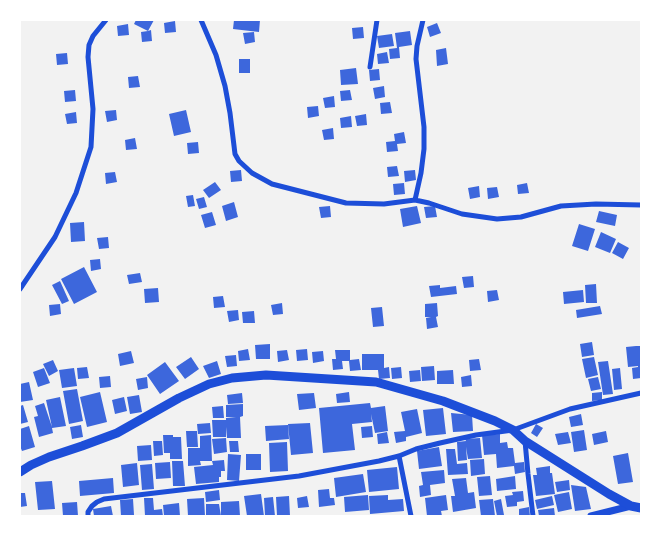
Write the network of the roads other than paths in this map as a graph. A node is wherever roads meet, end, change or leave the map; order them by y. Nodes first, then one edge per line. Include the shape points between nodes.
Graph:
1 (106, 20) edge
2 (201, 20) edge
3 (377, 20) edge
4 (423, 20) edge
5 (370, 67) dead end
6 (415, 200) junction
7 (641, 205) edge
8 (20, 289) edge
9 (641, 393) edge
10 (512, 430) junction
11 (525, 441) junction
12 (399, 456) junction
13 (20, 472) edge
14 (631, 506) junction
15 (641, 508) edge
16 (88, 516) edge
17 (411, 516) edge
18 (533, 516) edge
19 (592, 516) edge

1 - 8 street via 93,36 88,57 93,109 91,147 76,193 55,237
2 - 6 street via 225,86 235,154 252,173 272,184 346,204
3 - 5 street
4 - 6 street via 416,59 424,149
6 - 7 street via 462,214 498,219 521,217 561,206
9 - 10 street via 570,409
10 - 11 highway
10 - 12 street via 440,443
10 - 13 highway via 443,401 376,382 266,375 209,384 117,433 31,464
11 - 14 highway
11 - 18 street
12 - 16 street via 299,476 104,499 92,506
12 - 17 street
14 - 15 highway
14 - 19 street

